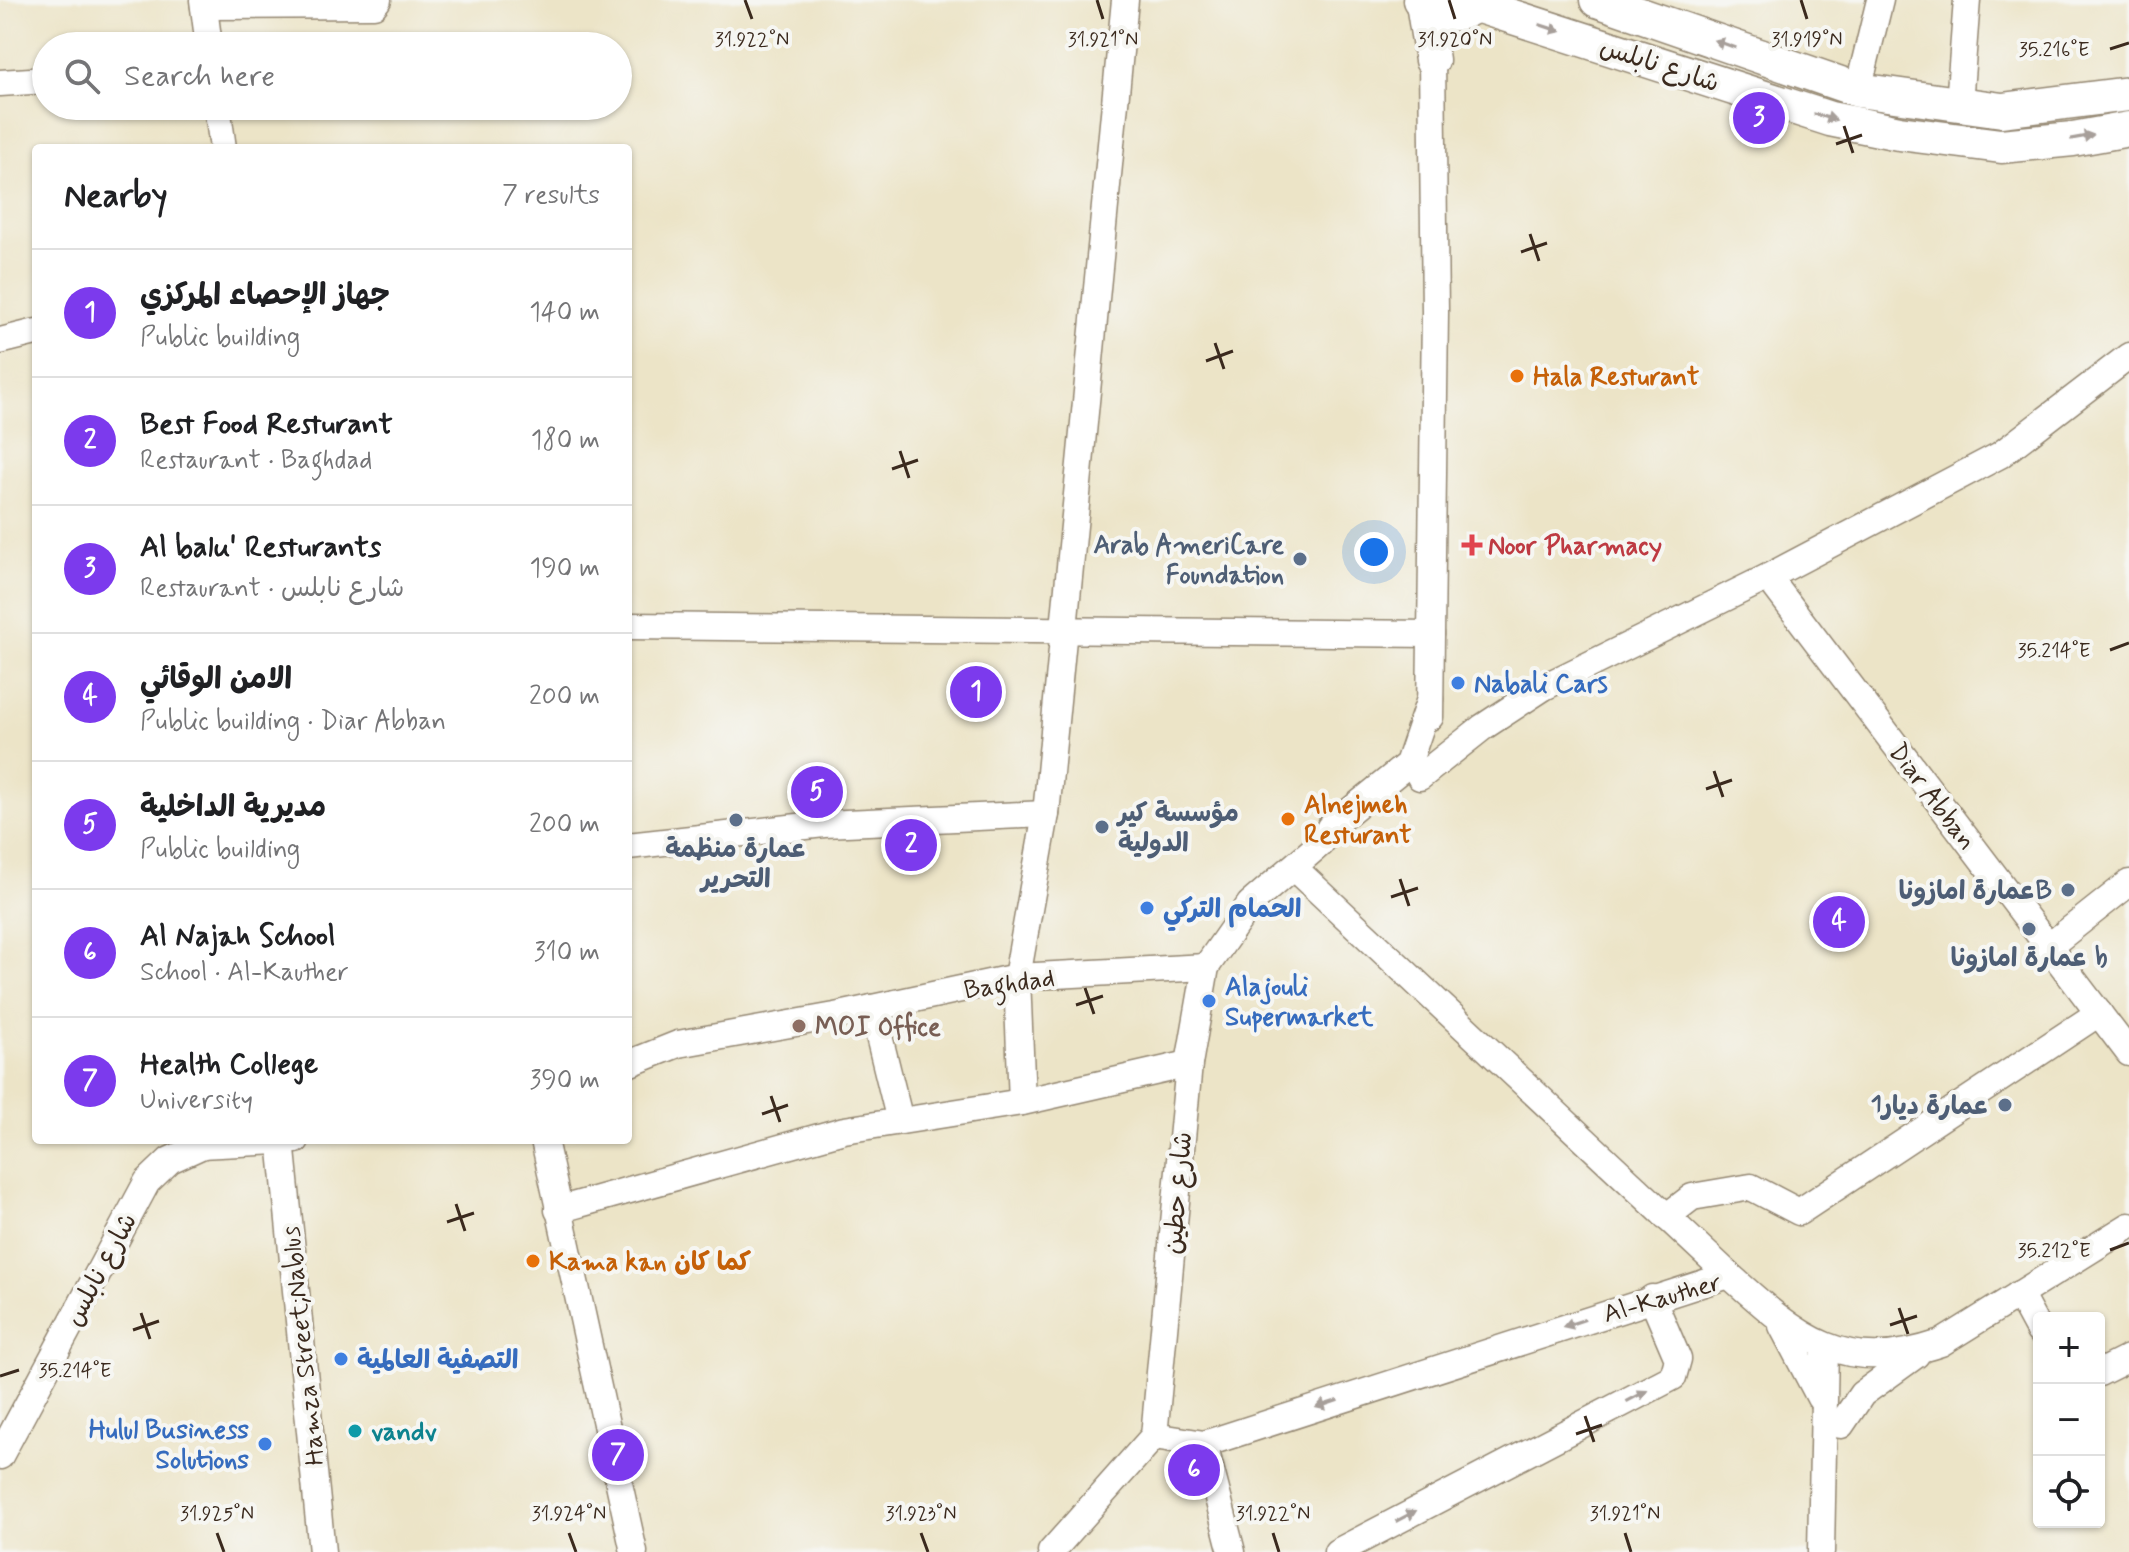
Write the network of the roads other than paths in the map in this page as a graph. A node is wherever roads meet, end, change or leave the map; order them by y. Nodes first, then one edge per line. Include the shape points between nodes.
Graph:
1 (378, 0) edge
2 (1125, 0) edge
3 (1597, 0) edge
4 (1880, 0) edge
5 (1967, 0) edge
6 (1421, 2) edge
7 (203, 3) edge
8 (1472, 6) edge
9 (207, 32) edge
10 (1432, 60) junction
11 (32, 81) edge
12 (0, 83) edge
13 (1858, 90) junction
14 (2129, 94) edge
15 (1959, 104) junction
16 (219, 120) edge
17 (2129, 129) edge
18 (222, 144) edge
19 (32, 333) edge
20 (0, 341) edge
21 (2129, 356) edge
22 (1768, 577) junction
23 (632, 626) edge
24 (1065, 630) junction
25 (1431, 634) junction
26 (1430, 699) junction
27 (1483, 727) junction
28 (1434, 747) junction
29 (1046, 814) junction
30 (1321, 843) junction
31 (632, 846) edge
32 (1294, 868) junction
33 (2129, 883) edge
34 (2047, 948) junction
35 (1206, 967) junction
36 (1017, 977) junction
37 (872, 1008) junction
38 (2099, 1013) junction
39 (2129, 1053) edge
40 (632, 1062) edge
41 (1189, 1064) junction
42 (1022, 1102) junction
43 (900, 1121) junction
44 (203, 1144) edge
45 (287, 1144) edge
46 (545, 1144) edge
47 (558, 1210) junction
48 (1666, 1217) junction
49 (2129, 1226) edge
50 (1729, 1275) junction
51 (2019, 1294) junction
52 (1652, 1298) junction
53 (1774, 1313) junction
54 (2033, 1320) edge
55 (1834, 1349) junction
56 (1924, 1349) junction
57 (2129, 1358) edge
58 (2105, 1370) edge
59 (1832, 1417) junction
60 (1154, 1436) junction
61 (1204, 1444) junction
62 (0, 1456) edge
63 (322, 1552) edge
64 (634, 1552) edge
65 (1051, 1552) edge
66 (1232, 1552) edge
67 (1337, 1552) edge
68 (1821, 1552) edge
69 (1838, 1552) edge

1 - 7 street via 374,5
2 - 24 street
13 -> 3 main road, شارع نابلس
4 - 13 street
5 - 15 street
6 - 8 main road, شارع نابلس via 1440,13
6 - 10 main road
7 - 9 street
8 - 10 main road
8 -> 17 main road, شارع نابلس via 1830,119 1899,133 2001,146
10 - 25 street
11 - 12 street
13 - 15 main road, شارع نابلس
14 - 15 main road, شارع نابلس via 2002,110
16 - 18 street
19 - 20 street
21 - 22 street via 2000,455
22 - 27 street via 1606,654
22 - 34 street, Diar Abban
23 - 24 street
24 - 25 street
24 - 29 street
25 - 26 street
26 - 27 street via 1440,716 1459,727
26 - 28 street
27 - 28 street
28 - 30 street via 1330,827
28 - 30 street via 1420,777 1339,837
29 - 31 street via 824,824
29 - 36 street
30 - 32 street, شارع حطين
32 - 35 street, شارع حطين via 1250,904
32 - 48 street
33 - 34 street
34 - 38 street, Diar Abban
35 - 36 street, Baghdad
35 - 41 street, شارع حطين
36 - 37 street, Baghdad
36 - 42 street
37 - 40 street, Baghdad via 678,1044
37 - 43 street
38 - 39 street, Diar Abban
38 - 48 street via 1799,1212 1751,1187 1692,1197
41 - 42 street
41 - 60 street, شارع حطين
42 - 43 street
43 - 47 street via 844,1130
44 - 62 street, شارع نابلس via 170,1160 147,1182
45 - 63 street, Hamza Street;Nablus
46 - 47 street
47 - 64 street
48 - 50 street
49 - 51 street, Al-Kauther
50 - 52 street, Al-Kauther
50 - 53 street, Al-Kauther
51 - 54 street
51 - 56 street, Al-Kauther
52 -> 61 street, Al-Kauther
67 -> 52 street via 1673,1377 1678,1359
53 - 55 street, Al-Kauther
53 - 59 street
55 - 56 street, Al-Kauther via 1870,1357
55 - 59 street
56 - 59 street
57 - 58 street
59 - 68 street
59 - 69 street
60 - 61 street, Al-Kauther
60 - 65 street
61 - 66 street

